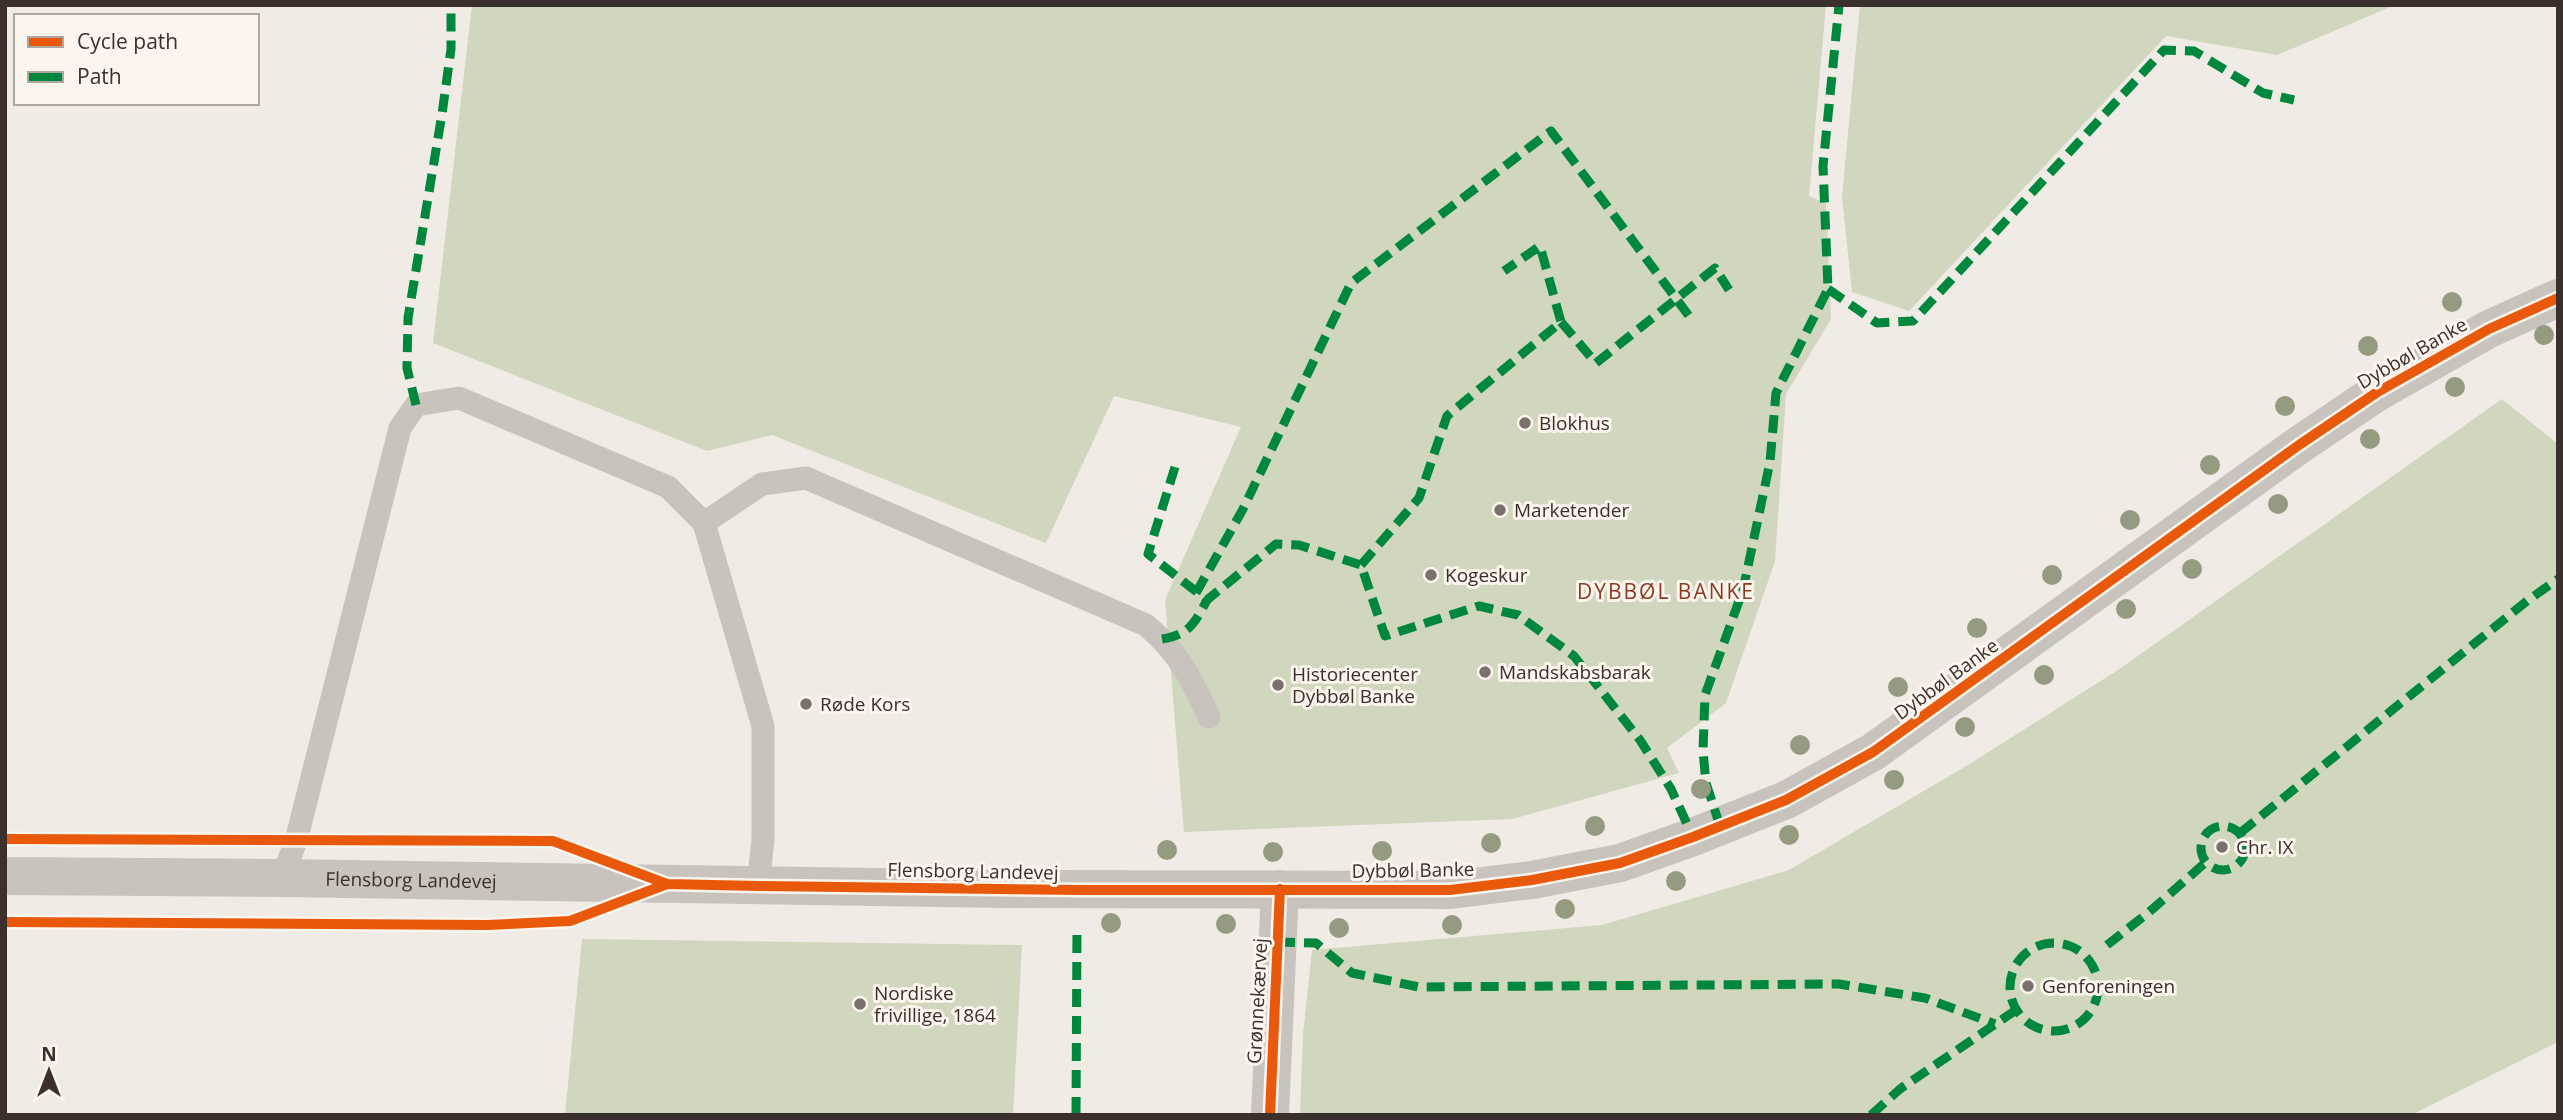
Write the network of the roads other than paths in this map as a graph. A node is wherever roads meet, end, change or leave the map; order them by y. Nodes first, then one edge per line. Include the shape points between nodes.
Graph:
1 (2558, 298) edge
2 (704, 523) junction
3 (1209, 717) dead end
4 (5, 876) edge
5 (282, 878) junction
6 (758, 887) junction
7 (1280, 889) junction
8 (1270, 1115) edge

1 - 7 street, Dybbøl Banke via 2489,329 2375,393 1873,752 1786,800 1620,863 1532,880 1450,890
2 - 3 lane via 762,484 806,478 1146,625 1184,665
2 - 5 lane via 668,487 459,398 416,405 400,428 296,841
2 - 6 lane via 763,726 763,839
4 - 5 street, Flensborg Landevej
5 - 6 street, Flensborg Landevej
6 - 7 street, Flensborg Landevej
7 - 8 street, Grønnekærvej

